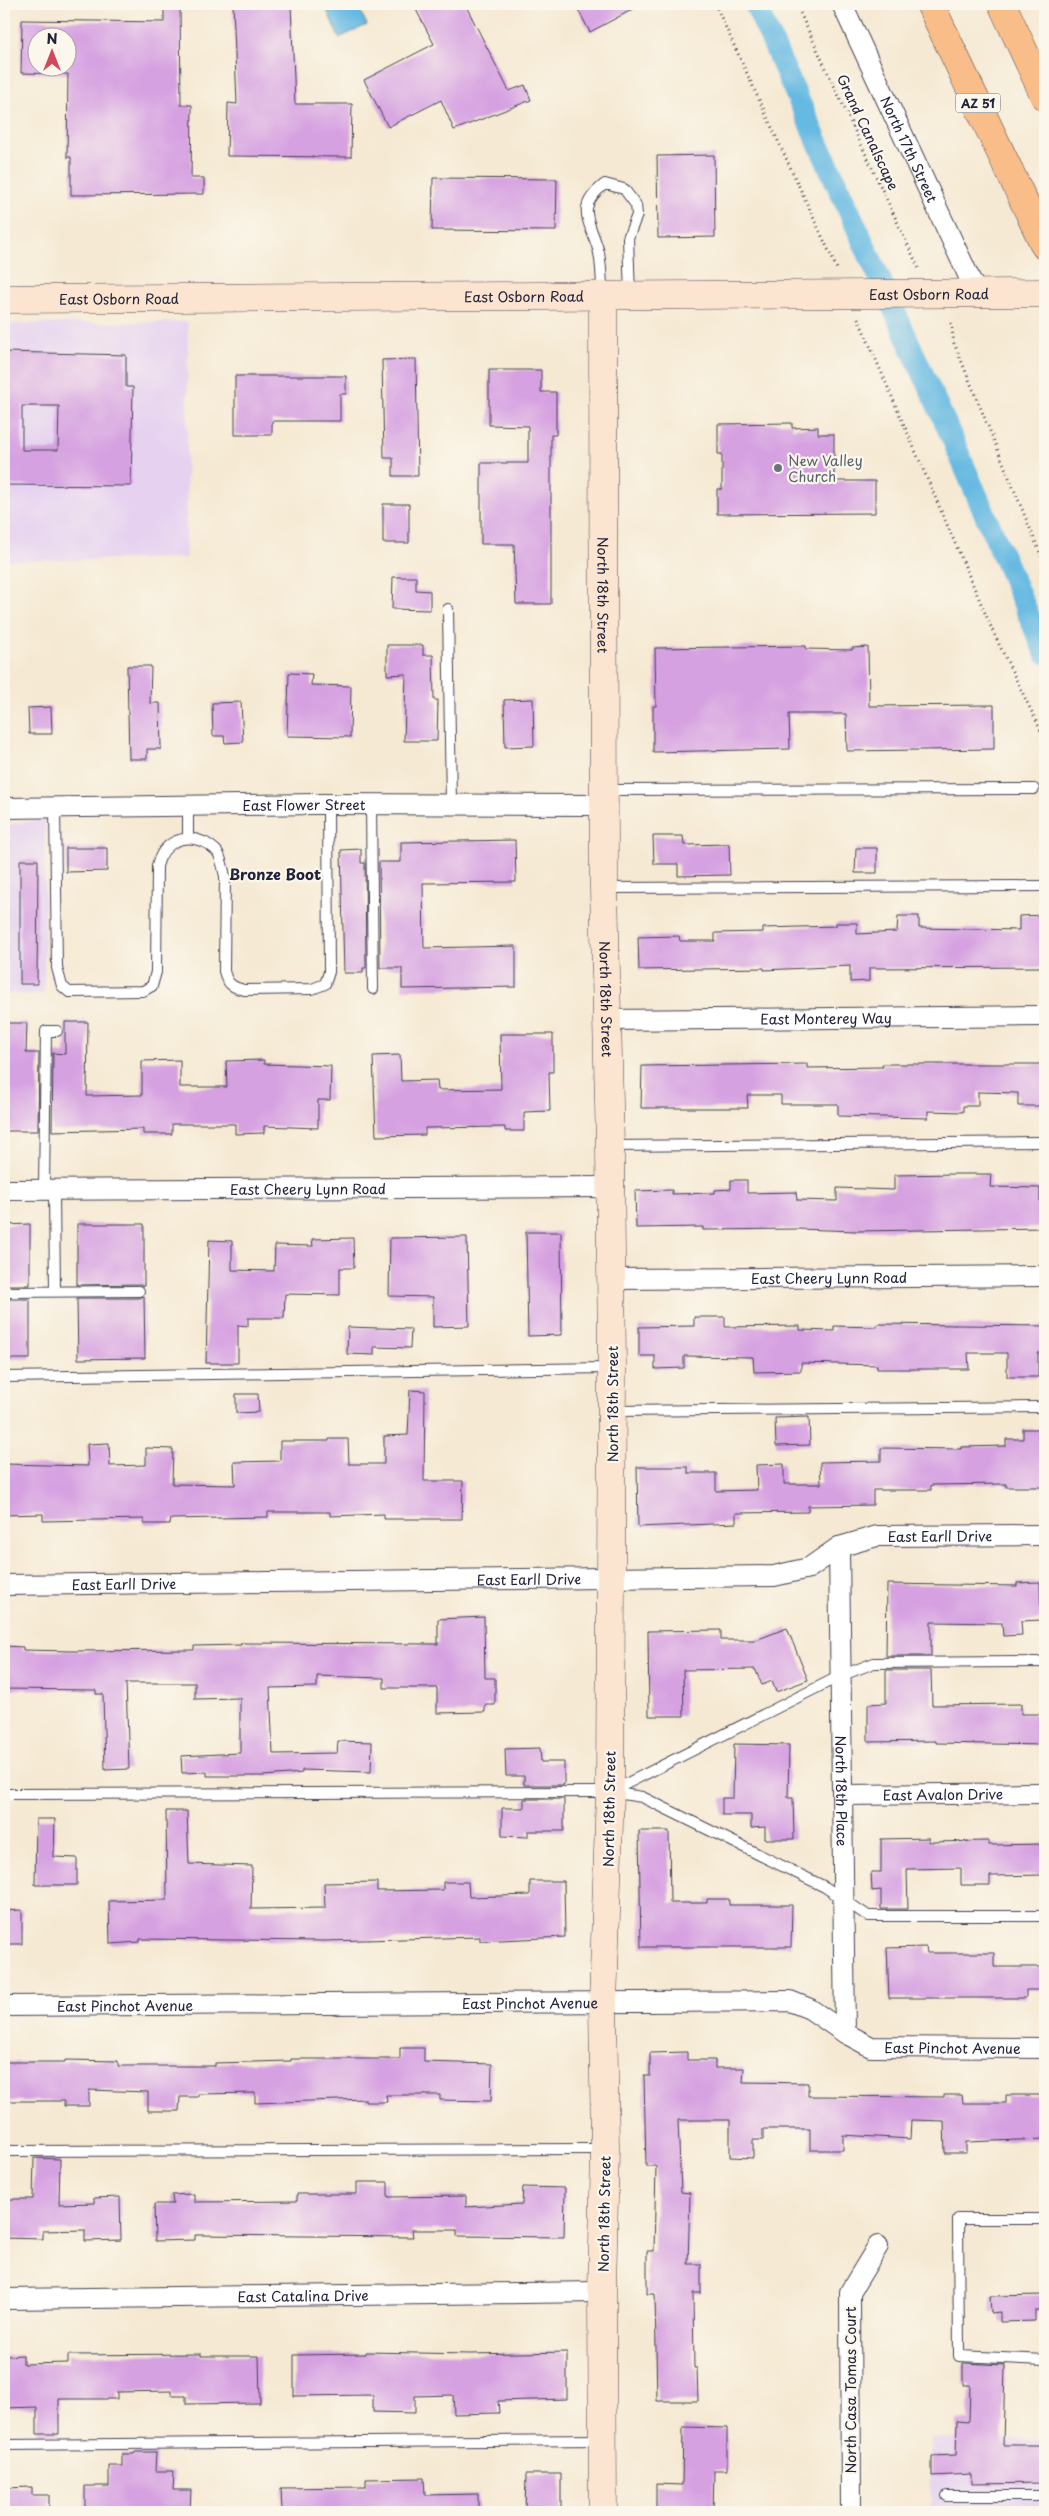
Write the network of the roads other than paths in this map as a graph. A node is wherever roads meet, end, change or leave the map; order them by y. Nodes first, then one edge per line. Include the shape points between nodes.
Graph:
1 (842, 4) edge
2 (930, 4) edge
3 (1002, 4) edge
4 (1045, 97) edge
5 (1045, 246) edge
6 (1045, 293) edge
7 (977, 294) junction
8 (603, 296) junction
9 (630, 296) junction
10 (4, 299) edge
11 (448, 609) dead end
12 (1034, 789) dead end
13 (603, 798) junction
14 (328, 804) junction
15 (371, 804) junction
16 (451, 804) junction
17 (188, 805) junction
18 (54, 807) junction
19 (4, 808) edge
20 (188, 838) junction
21 (1045, 886) edge
22 (604, 888) junction
23 (372, 989) dead end
24 (1045, 1016) edge
25 (607, 1020) junction
26 (57, 1031) dead end
27 (1045, 1142) edge
28 (610, 1146) junction
29 (611, 1187) junction
30 (4, 1190) edge
31 (49, 1190) junction
32 (1045, 1276) edge
33 (611, 1279) junction
34 (54, 1291) junction
35 (139, 1291) dead end
36 (4, 1292) edge
37 (612, 1368) junction
38 (4, 1377) edge
39 (1045, 1407) edge
40 (611, 1411) junction
41 (1045, 1535) edge
42 (839, 1547) junction
43 (611, 1579) junction
44 (4, 1585) edge
45 (1045, 1662) edge
46 (840, 1676) junction
47 (610, 1792) junction
48 (1045, 1793) edge
49 (4, 1794) edge
50 (842, 1795) junction
51 (845, 1901) junction
52 (1045, 1916) edge
53 (603, 2002) junction
54 (4, 2006) edge
55 (845, 2033) junction
56 (1045, 2048) edge
57 (605, 2149) junction
58 (4, 2152) edge
59 (1045, 2219) edge
60 (878, 2246) dead end
61 (602, 2292) junction
62 (4, 2299) edge
63 (1045, 2360) edge
64 (603, 2440) junction
65 (4, 2445) edge
66 (947, 2496) dead end
67 (1045, 2496) edge
68 (603, 2512) edge
69 (851, 2512) edge

1 - 7 street, North 17th Street
2 - 5 highway, AZ 51
3 - 4 highway
6 - 7 street, East Osborn Road
7 - 9 street, East Osborn Road via 921,282 861,294
8 - 9 street, East Osborn Road
8 - 9 lane via 598,251 586,212 593,194 605,184 624,189 636,205 637,215 628,238
8 - 10 street, East Osborn Road
8 - 13 street, North 18th Street
11 - 16 lane
12 - 13 lane
13 - 16 street, East Flower Street
13 - 22 street, North 18th Street
14 - 15 street, East Flower Street
14 - 17 street, East Flower Street
14 - 20 lane via 329,972 325,984 312,989 244,990 226,981 225,876 222,863 218,852 210,845
15 - 16 street, East Flower Street
15 - 23 lane
17 - 18 street, East Flower Street
17 - 20 lane
18 - 19 street, East Flower Street
18 - 20 lane via 57,968 62,986 69,992 143,991 152,986 156,972 157,866 166,847 176,840
21 - 22 lane
22 - 25 street, North 18th Street
24 - 25 street, East Monterey Way
25 - 28 street, North 18th Street
26 - 31 lane via 46,1031
27 - 28 lane
28 - 29 street, North 18th Street
29 - 31 street, East Cheery Lynn Road
29 - 33 street, North 18th Street
30 - 31 street, East Cheery Lynn Road
31 - 34 lane
32 - 33 street, East Cheery Lynn Road
33 - 37 street, North 18th Street
34 - 35 lane
34 - 36 lane
37 - 38 lane
37 - 40 street, North 18th Street
39 - 40 lane
40 - 43 street, North 18th Street
41 - 42 street, East Earll Drive via 876,1536
42 - 43 street, East Earll Drive via 809,1568 774,1576
42 - 46 street, North 18th Place
43 - 44 street, East Earll Drive
43 - 47 street, North 18th Street
45 - 46 lane via 874,1663
46 - 47 lane
46 - 50 street, North 18th Place
47 - 49 lane
47 - 51 lane via 642,1797 825,1887
47 - 53 street, North 18th Street
48 - 50 street, East Avalon Drive
50 - 51 street, North 18th Place
51 - 52 lane via 868,1916
51 - 55 street, North 18th Place
53 - 54 street, East Pinchot Avenue
53 - 55 street, East Pinchot Avenue via 790,2001 810,2009
53 - 57 street, North 18th Street
55 - 56 street, East Pinchot Avenue via 872,2047
57 - 58 lane
57 - 61 street, North 18th Street
59 - 63 lane via 958,2219 959,2356
60 - 69 street, North Casa Tomas Court via 850,2292
61 - 62 street, East Catalina Drive
61 - 64 street, North 18th Street
64 - 65 lane
64 - 68 street, North 18th Street
66 - 67 lane

